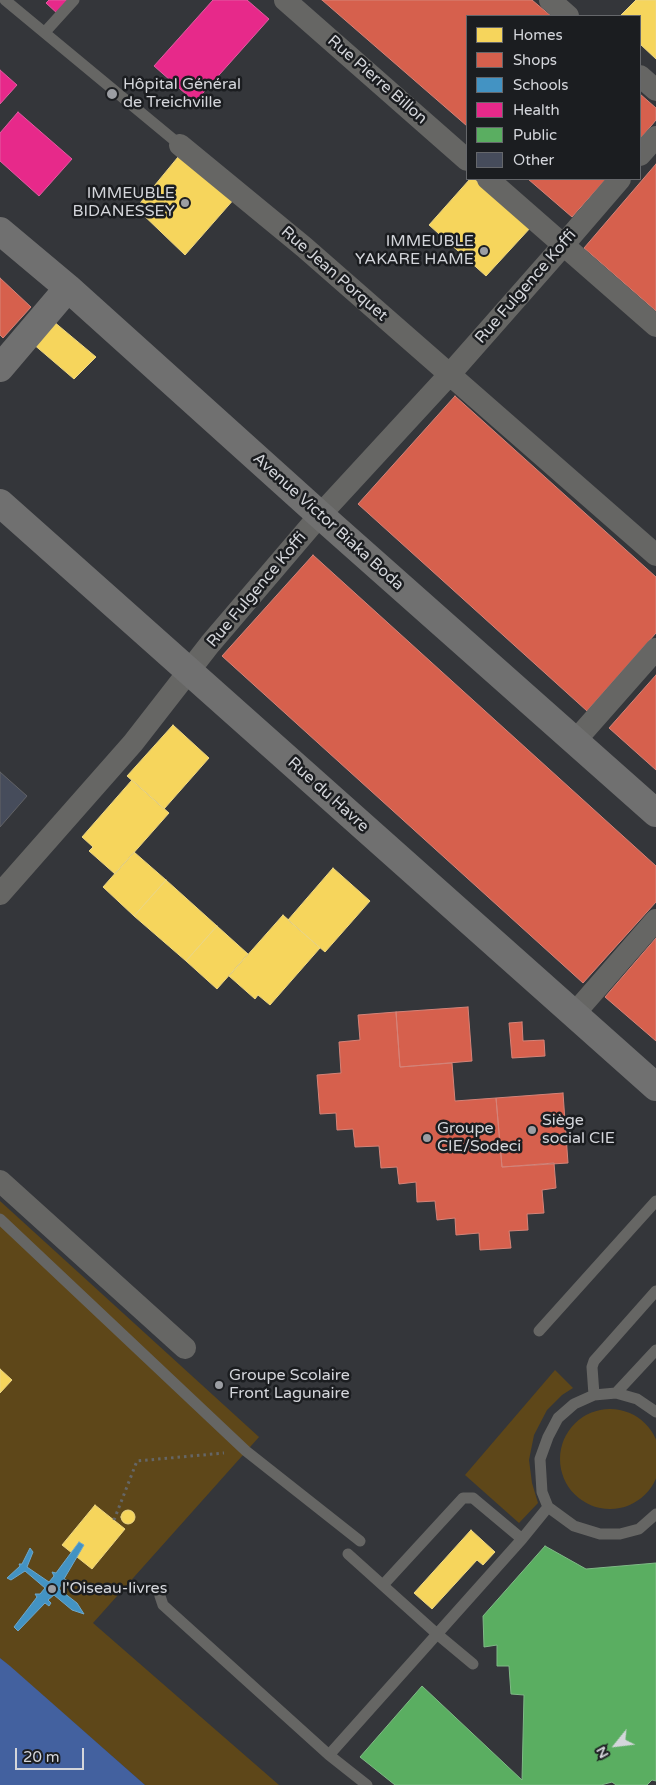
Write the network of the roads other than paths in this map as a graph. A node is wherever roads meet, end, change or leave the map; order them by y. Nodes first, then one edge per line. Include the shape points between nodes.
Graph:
1 (5, 0) edge
2 (74, 0) edge
3 (285, 0) edge
4 (550, 0) edge
5 (567, 15) edge
6 (45, 32) junction
7 (641, 77) edge
8 (656, 90) edge
9 (656, 137) edge
10 (180, 145) joint
11 (641, 154) edge
12 (466, 159) edge
13 (489, 180) edge
14 (619, 180) edge
15 (0, 231) edge
16 (563, 244) junction
17 (68, 288) junction
18 (656, 326) edge
19 (0, 368) edge
20 (450, 374) junction
21 (0, 503) edge
22 (320, 515) junction
23 (656, 556) edge
24 (656, 649) edge
25 (189, 672) junction
26 (575, 741) junction
27 (656, 813) edge
28 (0, 894) edge
29 (656, 920) edge
30 (574, 1014) junction
31 (656, 1087) edge
32 (0, 1181) edge
33 (656, 1201) edge
34 (0, 1219) edge
35 (656, 1291) edge
36 (539, 1331) dead end
37 (185, 1348) dead end
38 (656, 1350) edge
39 (616, 1394) junction
40 (594, 1395) junction
41 (656, 1412) edge
42 (548, 1507) junction
43 (656, 1514) edge
44 (522, 1539) junction
45 (360, 1541) dead end
46 (348, 1554) dead end
47 (383, 1585) junction
48 (160, 1596) dead end
49 (437, 1634) junction
50 (473, 1664) dead end
51 (329, 1754) junction
52 (367, 1785) edge

1 - 6 lane, Rue Jean Porquet
2 - 6 lane
3 - 12 street, Rue Pierre Billon
4 - 5 street
6 - 10 lane, Rue Jean Porquet
7 - 8 street
9 - 11 street
10 - 20 street, Rue Jean Porquet
13 - 16 street
14 - 16 street, Rue Fulgence Koffi
15 - 17 street, Avenue Victor Biaka Boda
16 - 18 street
16 - 20 street, Rue Fulgence Koffi
17 - 19 street
17 - 22 street, Avenue Victor Biaka Boda
20 - 22 street, Rue Fulgence Koffi
20 - 23 street, Rue Jean Porquet
21 - 25 street, Rue du Havre
22 - 25 street, Rue Fulgence Koffi
22 - 26 street, Avenue Victor Biaka Boda
24 - 26 street
25 - 28 street, Rue Fulgence Koffi via 134,743
25 - 30 street, Rue du Havre
26 - 27 street, Avenue Victor Biaka Boda
29 - 30 street
30 - 31 street, Rue du Havre
32 - 37 street
33 - 36 lane
34 - 45 lane via 246,1451
35 - 40 lane via 594,1361
38 - 39 lane
39 - 40 lane
39 - 41 lane via 637,1399
40 - 42 lane via 574,1404 558,1418 548,1437 540,1459 542,1492
42 - 43 lane via 574,1526 600,1534 620,1534 638,1529
42 - 44 lane
44 - 47 lane via 472,1498 463,1498
44 - 49 lane
46 - 47 lane
47 - 49 lane
48 - 51 lane via 162,1605
49 - 50 lane
49 - 51 lane
51 - 52 lane

